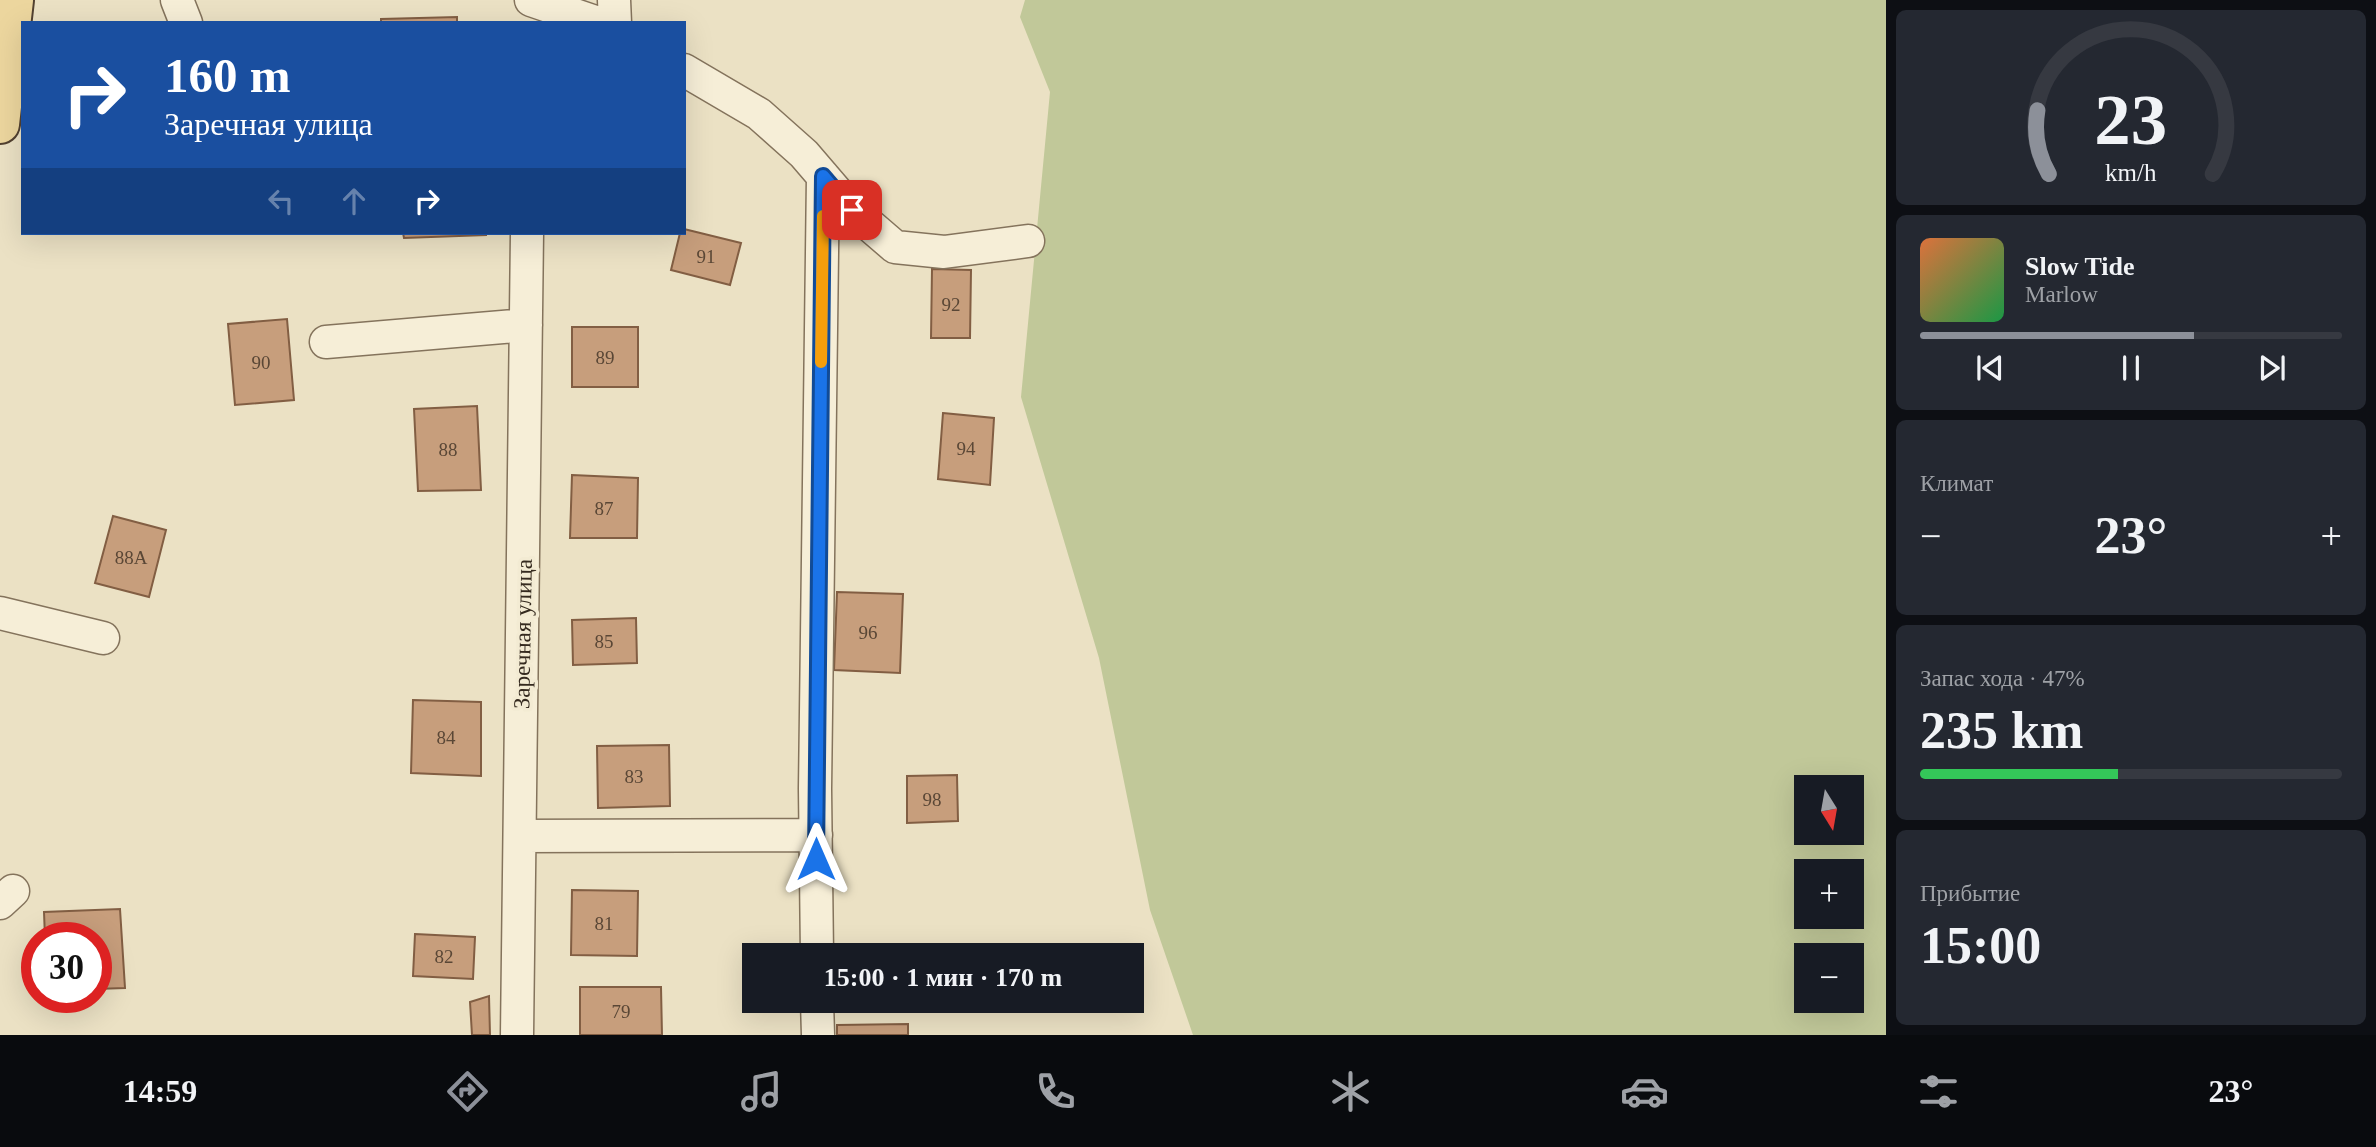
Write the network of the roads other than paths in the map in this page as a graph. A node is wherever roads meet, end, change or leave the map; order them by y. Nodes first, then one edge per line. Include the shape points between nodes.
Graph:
1 (13, 0) edge
2 (177, 0) edge
3 (530, 0) edge
4 (614, 0) edge
5 (185, 21) edge
6 (529, 21) edge
7 (592, 21) edge
8 (615, 21) edge
9 (686, 70) edge
10 (0, 124) edge
11 (823, 176) junction
12 (527, 235) edge
13 (1028, 241) dead end
14 (526, 325) junction
15 (326, 342) dead end
16 (0, 613) edge
17 (103, 638) dead end
18 (816, 835) junction
19 (520, 836) junction
20 (817, 943) edge
21 (817, 1013) edge
22 (517, 1035) edge
23 (818, 1035) edge

1 - 10 main road
2 - 5 street
3 - 6 street
3 - 7 street
4 - 8 street
9 - 11 street via 759,114
11 - 13 street via 852,210 895,247 944,253
11 - 18 street
12 - 14 street, Заречная улица
14 - 15 street
14 - 19 street, Заречная улица
16 - 17 street
18 - 19 street
18 - 20 street
19 - 22 street, Заречная улица
21 - 23 street

